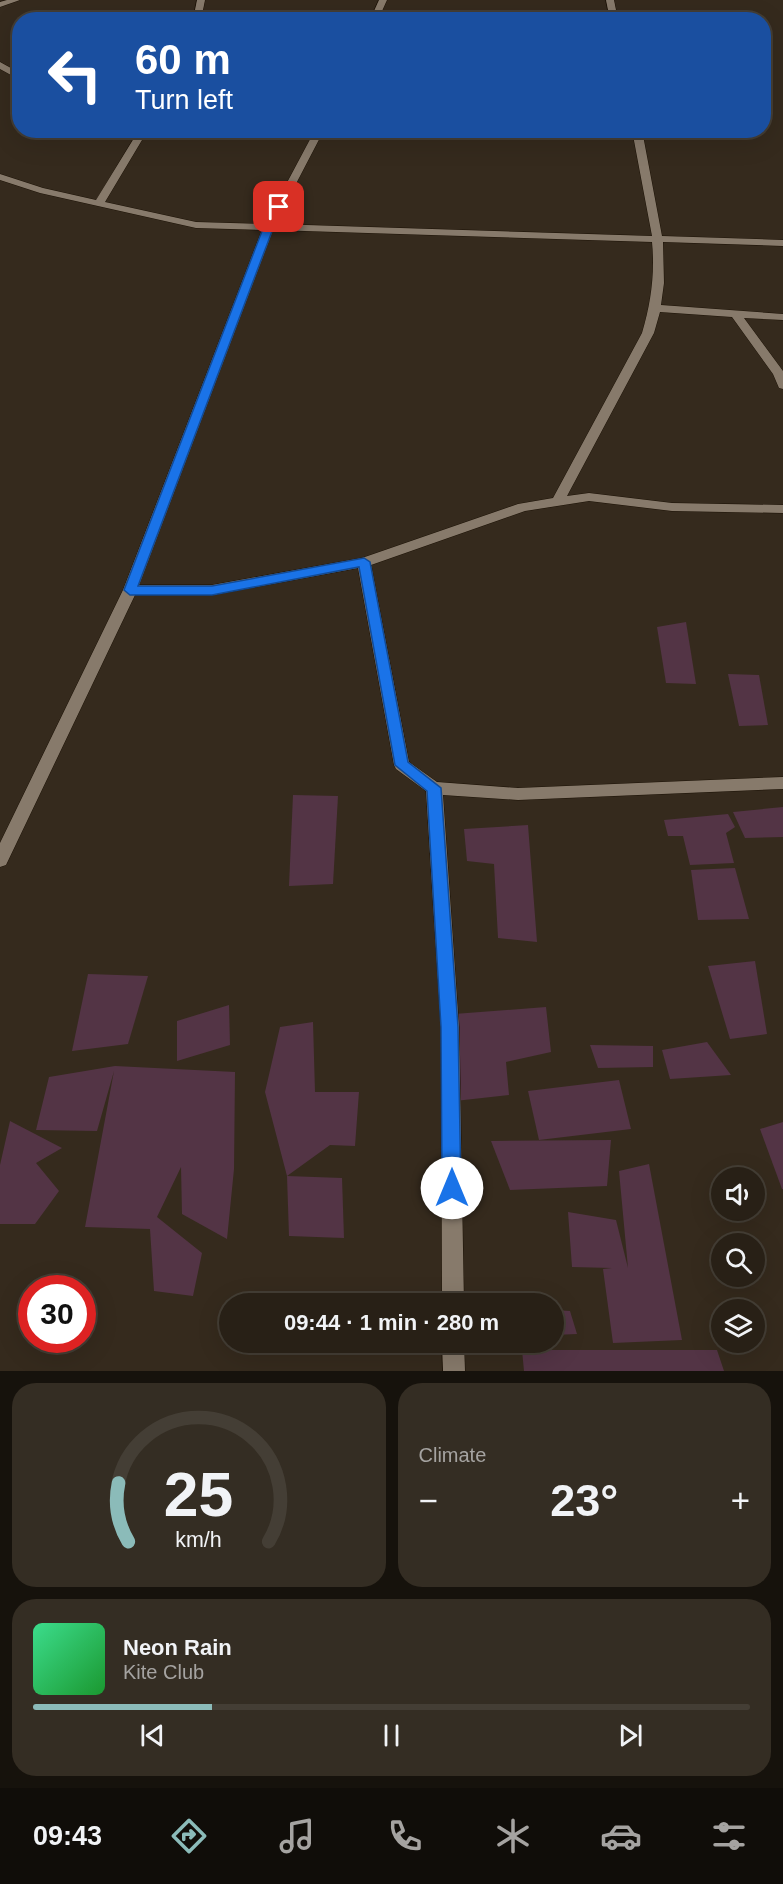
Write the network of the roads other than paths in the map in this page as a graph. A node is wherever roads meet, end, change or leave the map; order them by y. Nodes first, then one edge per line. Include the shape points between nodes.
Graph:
1 (16, 0) edge
2 (0, 5) edge
3 (138, 138) edge
4 (316, 138) edge
5 (639, 138) edge
6 (1, 180) edge
7 (99, 203) junction
8 (269, 226) junction
9 (659, 240) junction
10 (783, 243) edge
11 (658, 308) junction
12 (736, 314) junction
13 (783, 317) edge
14 (783, 385) edge
15 (558, 501) junction
16 (783, 509) edge
17 (364, 562) junction
18 (130, 590) junction
19 (783, 783) edge
20 (434, 788) junction
21 (0, 861) edge
22 (453, 1293) edge
23 (453, 1353) edge
24 (454, 1371) edge

1 - 2 street
3 - 7 street
4 - 8 street
5 - 9 street
6 - 7 street
7 - 8 street via 196,225
8 - 9 street
8 - 18 street
9 - 10 street
9 - 11 street
11 - 12 street
11 - 15 street
12 - 13 street
12 - 14 street
15 - 16 street via 589,497 672,507
15 - 17 street via 523,507
17 - 18 street via 212,590
17 - 20 street via 402,765
18 - 21 street
19 - 20 street via 518,794
20 - 22 street via 450,1027
23 - 24 street

